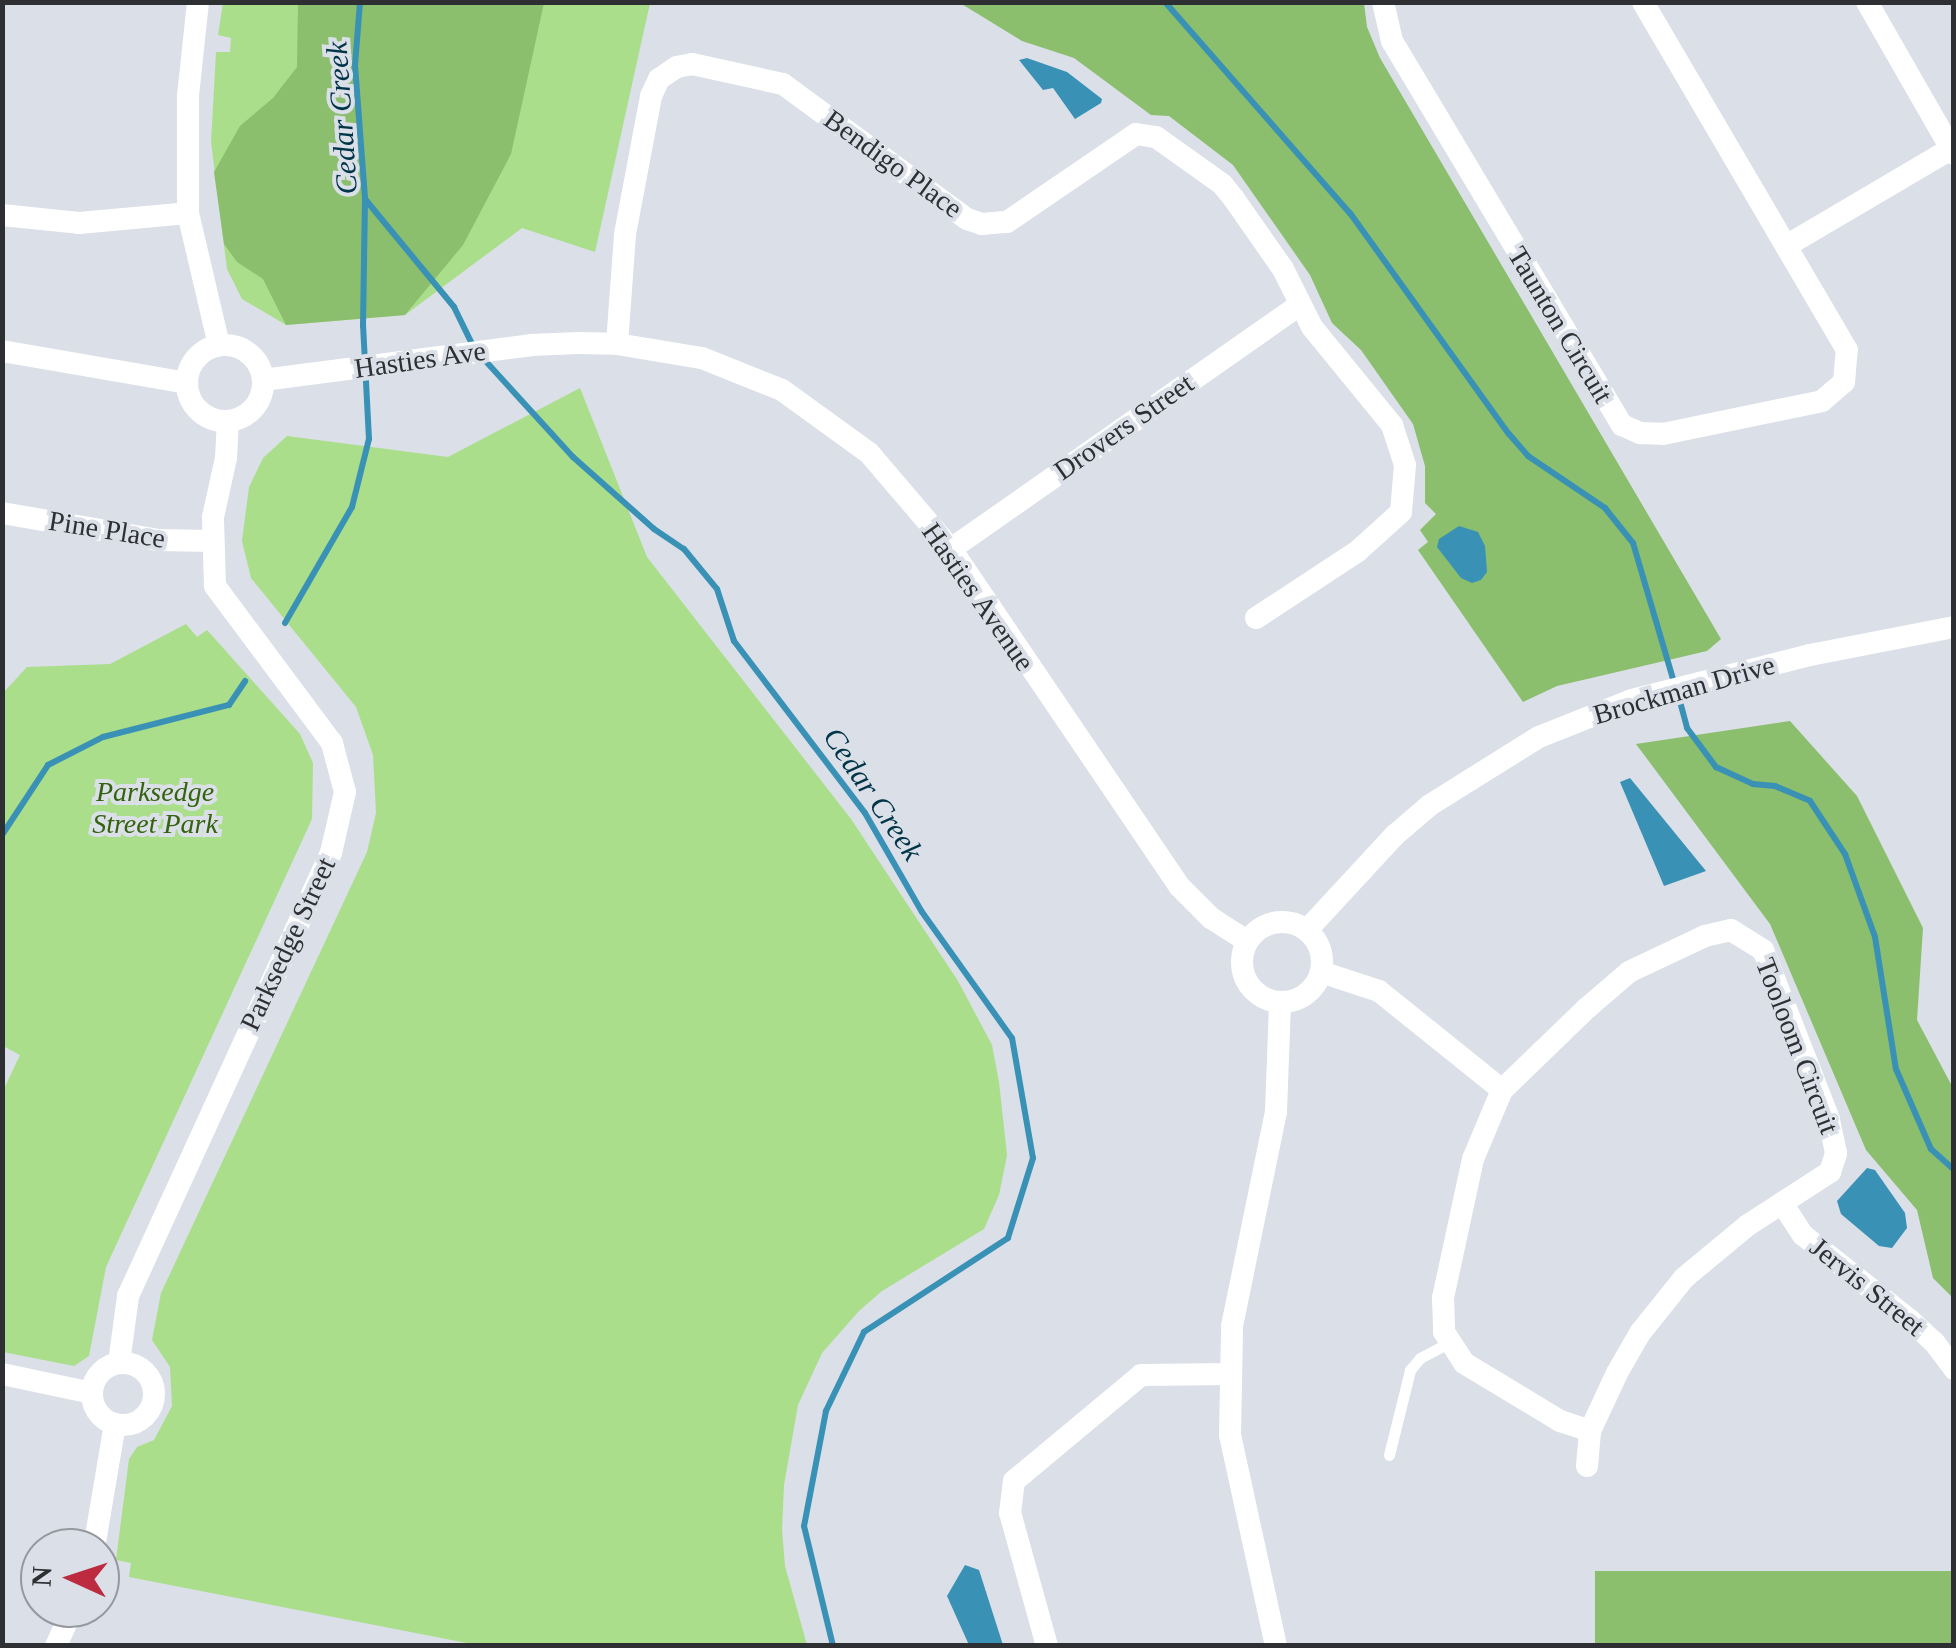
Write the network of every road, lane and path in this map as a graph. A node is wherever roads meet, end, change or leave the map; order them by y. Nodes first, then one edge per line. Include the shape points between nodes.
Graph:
1 (198, 2) edge
2 (1383, 2) edge
3 (1643, 2) edge
4 (1867, 2) edge
5 (1952, 152) edge
6 (2, 214) edge
7 (188, 214) junction
8 (1786, 246) junction
9 (1298, 306) junction
10 (578, 343) joint
11 (617, 344) junction
12 (218, 345) junction
13 (2, 351) edge
14 (263, 380) junction
15 (186, 383) junction
16 (228, 422) junction
17 (2, 513) edge
18 (212, 541) junction
19 (951, 549) junction
20 (1256, 618) dead end
21 (1954, 628) edge
22 (1307, 930) junction
23 (1247, 941) junction
24 (1321, 972) junction
25 (1280, 1003) junction
26 (1502, 1090) junction
27 (1782, 1204) junction
28 (1450, 1342) junction
29 (119, 1363) junction
30 (1954, 1368) edge
31 (2, 1374) edge
32 (1231, 1374) junction
33 (92, 1393) junction
34 (114, 1424) junction
35 (1590, 1432) junction
36 (1389, 1455) dead end
37 (1587, 1466) dead end
38 (97, 1528) edge
39 (1047, 1646) edge
40 (1276, 1646) edge

1 - 7 street via 188,96
2 - 8 street, Taunton Circuit via 1392,41 1627,428 1664,434 1815,402 1837,391 1848,370 1847,350
3 - 8 street, Taunton Circuit
4 - 5 street
5 - 8 street
6 - 7 street via 79,222
7 - 12 street
9 - 11 street, Bendigo Place via 1283,269 1222,184 1156,137 1136,134 1007,222 982,224 783,84 692,64 669,70 651,96 625,234
9 - 19 street, Drovers Street
9 - 20 street, Bendigo Place via 1392,425 1405,465 1405,496 1401,512 1358,551
10 - 11 street, Hasties Avenue
10 - 14 street, Hasties Ave
11 - 19 street, Hasties Avenue via 702,358 793,397 869,453
12 - 14 street via 248,353
12 - 15 street via 192,362
13 - 15 street
14 - 16 street via 254,408
15 - 16 street via 198,412
16 - 18 street, Parksedge Street
17 - 18 street, Pine Place via 159,540
18 - 29 street, Parksedge Street via 214,586 332,743 345,792 331,854 128,1296
19 - 23 street, Hasties Avenue via 1180,887
21 - 22 street, Brockman Drive via 1632,700 1530,742 1394,835
22 - 23 street via 1282,922 1256,930
22 - 24 street via 1320,949
23 - 25 street via 1246,981
24 - 25 street via 1306,994
24 - 26 street via 1380,991
25 - 32 street via 1276,1112 1237,1286
26 - 27 street, Tooloom Circuit via 1629,972 1705,936 1731,930 1744,935 1763,950 1829,1118 1836,1154 1830,1172
26 - 28 street, Tooloom Circuit via 1473,1158 1443,1298
27 - 30 street, Jervis Street via 1803,1234 1910,1320
27 - 35 street, Tooloom Circuit via 1684,1278 1640,1333
28 - 35 street via 1464,1363 1560,1422
28 - 36 lane via 1410,1370
29 - 33 street via 97,1377
29 - 34 street via 142,1369 154,1398 143,1419
31 - 33 street
32 - 39 street via 1141,1375 1014,1481 1010,1513
32 - 40 street via 1233,1458
33 - 34 street via 96,1409
34 - 38 street
35 - 37 street, Tooloom Circuit

